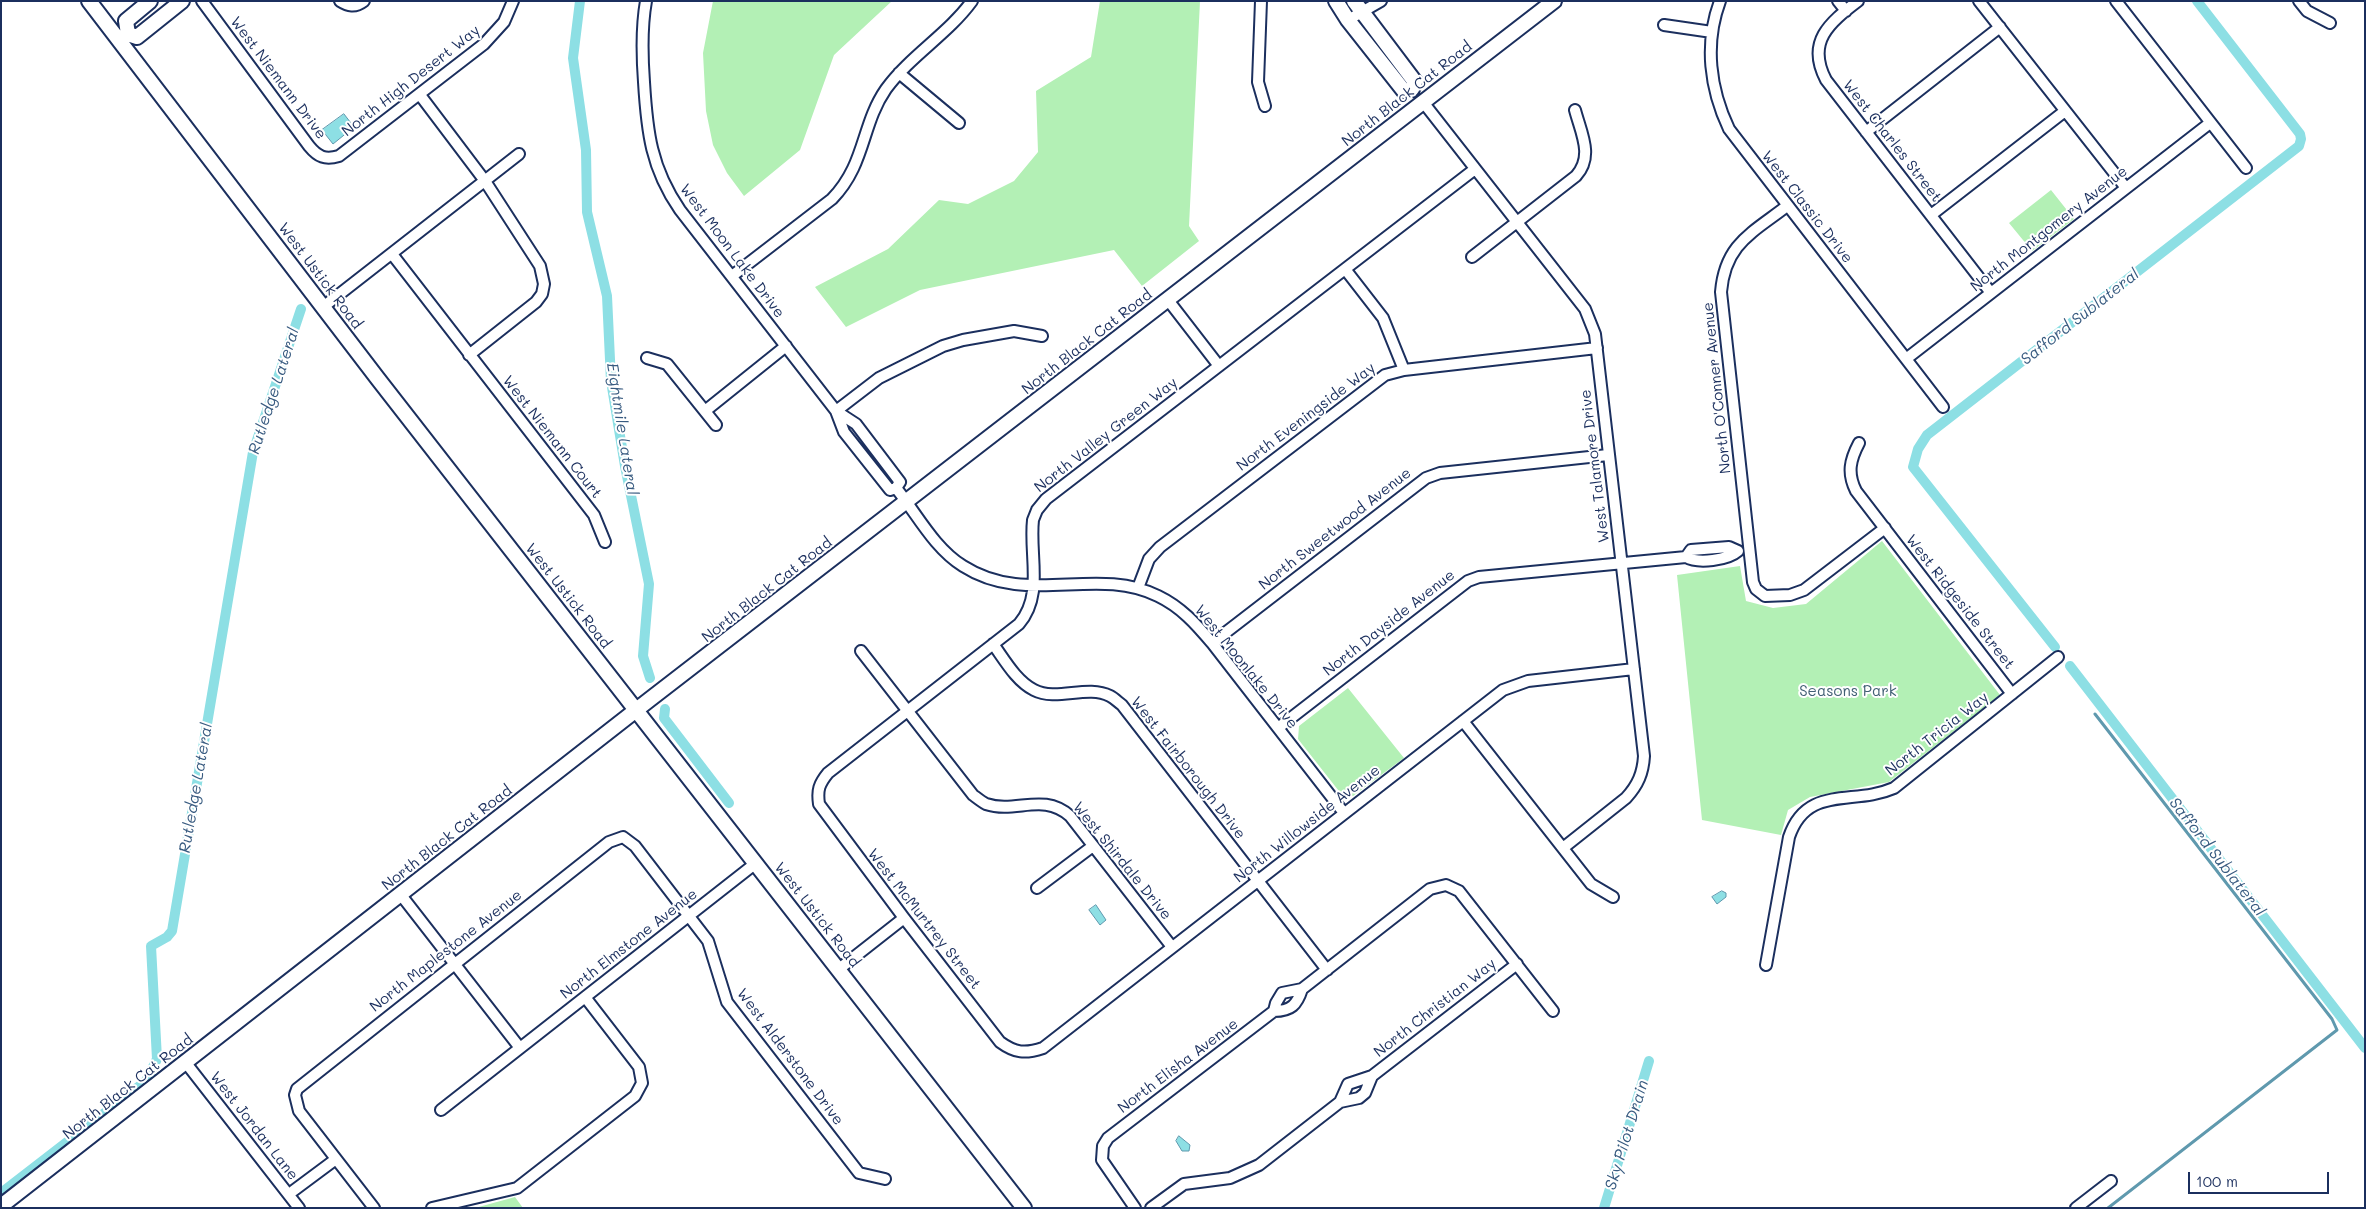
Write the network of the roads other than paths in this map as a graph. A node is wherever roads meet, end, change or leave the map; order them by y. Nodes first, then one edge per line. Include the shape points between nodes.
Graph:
1 (89, 1) edge
2 (150, 1) edge
3 (182, 1) edge
4 (202, 1) edge
5 (340, 1) edge
6 (364, 1) edge
7 (513, 1) edge
8 (646, 1) edge
9 (972, 1) edge
10 (1261, 1) edge
11 (1336, 1) edge
12 (1381, 1) edge
13 (1554, 1) edge
14 (1720, 1) edge
15 (1838, 1) edge
16 (1858, 1) edge
17 (1979, 1) edge
18 (2116, 1) edge
19 (2299, 1) edge
20 (1358, 7) edge
21 (1846, 11) junction
22 (1348, 20) junction
23 (2330, 23) dead end
24 (1664, 25) dead end
25 (2000, 27) junction
26 (1712, 32) junction
27 (124, 38) junction
28 (900, 73) junction
29 (1412, 90) junction
30 (420, 95) junction
31 (1423, 102) junction
32 (1265, 106) dead end
33 (1575, 110) dead end
34 (2065, 110) junction
35 (2210, 123) junction
36 (959, 124) dead end
37 (1866, 132) junction
38 (519, 154) dead end
39 (339, 156) joint
40 (2246, 168) dead end
41 (1476, 169) junction
42 (485, 181) junction
43 (2126, 188) junction
44 (1787, 206) junction
45 (1931, 216) junction
46 (1517, 222) junction
47 (392, 254) junction
48 (1472, 257) dead end
49 (1345, 269) junction
50 (732, 276) junction
51 (1991, 293) junction
52 (1168, 300) junction
53 (323, 307) junction
54 (1042, 336) dead end
55 (786, 346) junction
56 (1597, 348) junction
57 (469, 355) junction
58 (647, 358) dead end
59 (1906, 359) junction
60 (1219, 366) junction
61 (1404, 370) junction
62 (1943, 408) dead end
63 (705, 411) junction
64 (836, 411) junction
65 (716, 425) dead end
66 (1859, 443) dead end
67 (1608, 456) junction
68 (896, 488) joint
69 (907, 502) junction
70 (1885, 528) junction
71 (605, 542) dead end
72 (1749, 550) junction
73 (1621, 562) junction
74 (1033, 587) junction
75 (1138, 588) junction
76 (1212, 643) junction
77 (993, 644) junction
78 (861, 651) dead end
79 (2058, 657) dead end
80 (1634, 670) junction
81 (2012, 694) junction
82 (636, 710) junction
83 (908, 711) junction
84 (1463, 721) junction
85 (1278, 728) junction
86 (818, 793) joint
87 (1344, 814) junction
88 (623, 838) joint
89 (1093, 846) junction
90 (1563, 848) junction
91 (756, 863) junction
92 (1257, 881) junction
93 (1037, 888) dead end
94 (401, 895) junction
95 (1614, 897) dead end
96 (689, 915) junction
97 (904, 918) junction
98 (1172, 947) junction
99 (455, 964) junction
100 (1517, 964) junction
101 (1766, 965) dead end
102 (839, 969) junction
103 (1327, 970) junction
104 (1302, 989) junction
105 (585, 997) junction
106 (1274, 1011) junction
107 (1553, 1011) dead end
108 (520, 1048) junction
109 (1019, 1053) joint
110 (186, 1063) junction
111 (1372, 1076) junction
112 (1340, 1102) junction
113 (441, 1110) dead end
114 (336, 1159) junction
115 (884, 1179) dead end
116 (2110, 1182) dead end
117 (293, 1192) dead end
118 (1, 1206) edge
119 (299, 1208) edge
120 (374, 1208) edge
121 (432, 1208) edge
122 (1024, 1208) edge
123 (1135, 1208) edge
124 (1151, 1208) edge
125 (2076, 1208) edge

1 - 27 main road, West Ustick Road
2 - 27 main road via 126,21
3 - 27 main road via 137,37
4 - 39 street, West Niemann Drive via 257,79 317,155 328,159
5 - 6 street via 349,6 360,5
7 - 30 street, North High Desert Way via 504,22 492,37
8 - 50 street, West Moon Lake Drive via 642,52 647,126 655,161 676,204
9 - 28 street
10 - 32 street via 1258,82
11 - 22 main road
12 - 20 street
13 - 31 main road, North Black Cat Road
14 - 26 street, West Classic Drive
15 - 21 street
16 - 21 street, West Charles Street
17 - 25 street
18 - 35 street
19 - 23 street via 2307,11
20 - 22 street
20 - 29 main road via 1415,82
21 - 37 street, West Charles Street via 1831,22 1820,40 1818,55 1826,80
22 - 29 main road via 1404,91
24 - 26 street
25 - 34 street
25 - 37 street
26 - 44 street, West Classic Drive via 1711,73 1722,114 1738,142
27 - 53 main road, West Ustick Road
28 - 36 street
28 - 50 street via 885,90 877,106 855,168 844,187
29 - 31 main road
30 - 39 street, North High Desert Way
30 - 42 street
31 - 41 street, West Talamore Drive
31 - 52 main road, North Black Cat Road
33 - 46 street via 1587,157 1584,168
34 - 43 street
34 - 45 street
35 - 40 street
35 - 43 street, North Montgomery Avenue
37 - 45 street, West Charles Street
38 - 42 street
41 - 46 street, West Talamore Drive
41 - 49 street, North Valley Green Way
42 - 47 street
42 - 57 street via 540,266 544,284 536,302
43 - 51 street, North Montgomery Avenue
44 - 59 street, West Classic Drive
44 - 72 street, North O'Conner Avenue via 1744,239 1730,255 1723,273 1721,292
45 - 51 street, West Charles Street
46 - 48 street
46 - 56 street, West Talamore Drive via 1585,310 1592,322
47 - 53 street
47 - 57 street, West Niemann Court
49 - 60 street, North Valley Green Way
49 - 61 street via 1383,318
50 - 55 street, West Moon Lake Drive
51 - 59 street, North Montgomery Avenue
52 - 60 street
52 - 69 main road, North Black Cat Road
53 - 82 main road, West Ustick Road
54 - 64 street via 1014,331 944,346 879,378
55 - 63 street
55 - 64 street, West Moon Lake Drive
56 - 61 street, North Eveningside Way
56 - 67 street, West Talamore Drive
57 - 71 street, West Niemann Court via 594,515
58 - 63 street via 667,364
59 - 62 street, West Classic Drive
60 - 74 street, North Valley Green Way via 1046,499 1033,520
61 - 75 street, North Eveningside Way via 1385,375 1372,384 1172,538 1149,559
63 - 65 street
64 - 68 street, West Moon Lake Drive via 844,432 890,490
66 - 70 street, West Ridgeside Street via 1849,473 1852,483
67 - 73 street, West Talamore Drive
67 - 76 street, North Sweetwood Avenue via 1440,473 1426,478
68 - 69 street, West Moonlake Drive
69 - 74 street, West Moonlake Drive via 939,545 962,566 997,582
69 - 82 main road, North Black Cat Road
70 - 72 street, North O'Conner Avenue via 1804,590 1790,595 1772,597 1759,593 1753,582
70 - 81 street, West Ridgeside Street
72 - 73 street, North Dayside Avenue via 1738,551 1730,558
73 - 80 street, West Talamore Drive
73 - 85 street, North Dayside Avenue via 1468,581
74 - 75 street, West Moonlake Drive via 1103,584
74 - 77 street, North Valley Green Way via 1033,601 1027,615
75 - 76 street, West Moonlake Drive via 1177,607
76 - 85 street, West Moonlake Drive
77 - 83 street, North Valley Green Way
77 - 92 street, West Fairborough Drive via 1020,680 1034,690 1051,694 1109,695 1122,705
78 - 83 street, West Shirdale Drive
79 - 81 street, North Tricia Way
80 - 84 street, North Willowside Avenue via 1517,683
80 - 90 street, West Talamore Drive via 1644,756 1640,780 1626,798
81 - 101 street, North Tricia Way via 1894,788 1871,796 1820,802 1801,814 1789,837
82 - 91 main road, West Ustick Road
82 - 94 main road, North Black Cat Road
83 - 86 street, North Valley Green Way via 828,773 820,783
83 - 89 street, West Shirdale Drive via 973,795 985,804 1052,805 1070,816
84 - 87 street, North Willowside Avenue
84 - 90 street
85 - 87 street, West Moonlake Drive
86 - 97 street, West McMurtrey Street via 819,804 825,814
87 - 92 street, North Willowside Avenue
88 - 96 street, West Alderstone Drive via 635,846
88 - 99 street, North Maplestone Avenue via 609,842
89 - 93 street
89 - 98 street, West Shirdale Drive
90 - 95 street via 1591,884
91 - 96 street, North Elmstone Avenue
91 - 102 main road, West Ustick Road
92 - 98 street, North Willowside Avenue
92 - 103 street, West Fairborough Drive
94 - 99 street
94 - 110 main road, North Black Cat Road
96 - 105 street, North Elmstone Avenue
96 - 115 street, West Alderstone Drive via 708,941 727,1002 859,1173
97 - 102 street
97 - 109 street, West McMurtrey Street via 1000,1042
98 - 109 street, North Willowside Avenue via 1042,1048
99 - 108 street
99 - 114 street, North Maplestone Avenue via 300,1084 295,1095 299,1111
100 - 103 street, North Elisha Avenue via 1459,891 1446,885 1430,889
100 - 107 street
100 - 111 street, North Christian Way
102 - 122 main road, West Ustick Road
103 - 104 street, North Elisha Avenue
104 - 106 street, North Elisha Avenue via 1282,993
104 - 106 street, North Elisha Avenue via 1294,1007
105 - 108 street, North Elmstone Avenue
105 - 121 street via 639,1067 642,1083 635,1096 517,1188
106 - 123 street, North Elisha Avenue via 1108,1138 1103,1146 1102,1160
108 - 113 street, North Elmstone Avenue
110 - 118 main road, North Black Cat Road
110 - 119 street, West Jordan Lane
111 - 112 street, North Christian Way via 1348,1084
111 - 112 street, North Christian Way via 1365,1093 1359,1098
112 - 124 street, North Christian Way via 1248,1171 1230,1178 1184,1184
114 - 117 street
114 - 120 street
116 - 125 street

